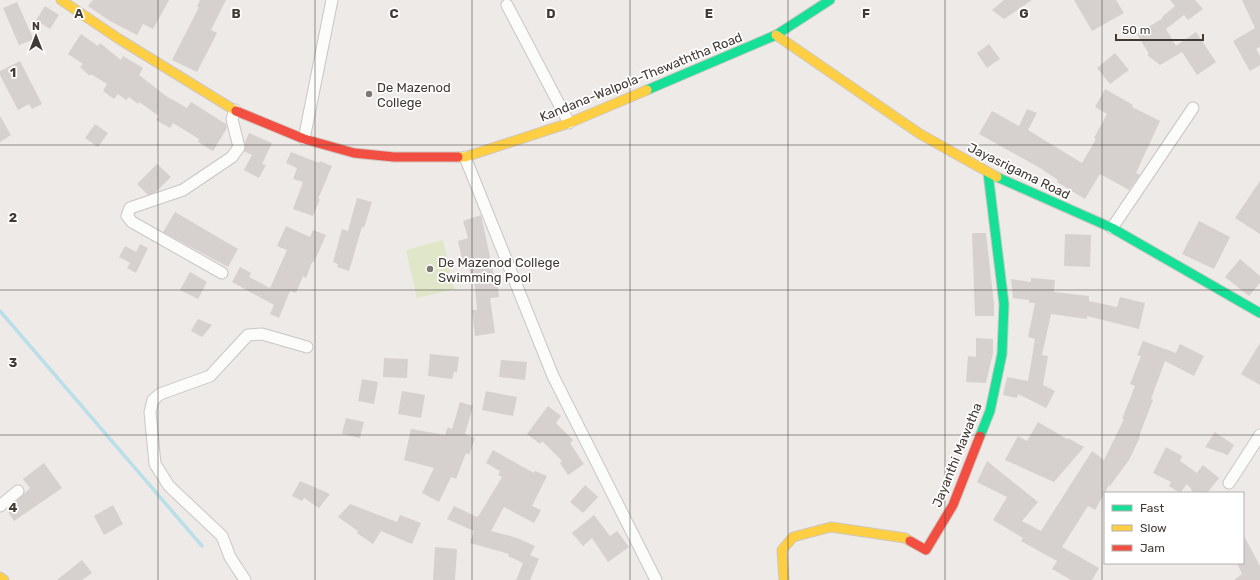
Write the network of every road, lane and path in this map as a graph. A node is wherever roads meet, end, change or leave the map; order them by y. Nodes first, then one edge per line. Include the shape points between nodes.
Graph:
1 (61, 0) edge
2 (332, 0) edge
3 (830, 0) edge
4 (507, 5) dead end
5 (776, 35) junction
6 (1193, 108) dead end
7 (235, 110) junction
8 (569, 123) junction
9 (304, 139) junction
10 (465, 157) junction
11 (988, 173) junction
12 (1112, 228) junction
13 (222, 273) dead end
14 (1260, 314) edge
15 (307, 347) dead end
16 (1260, 435) edge
17 (1229, 483) dead end
18 (18, 490) dead end
19 (0, 506) edge
20 (0, 577) edge
21 (4, 580) edge
22 (245, 580) edge
23 (656, 580) edge
24 (784, 580) edge

1 - 7 street, Kandana-Walpola-Thewaththa Road via 119,40
2 - 9 street
3 - 5 street, Kandana-Walpola-Thewaththa Road
4 - 8 street
5 - 8 street, Kandana-Walpola-Thewaththa Road
5 - 11 street, Jayasrigama Road via 920,134
6 - 12 street
7 - 9 street, Kandana-Walpola-Thewaththa Road
7 - 13 street via 232,119 239,147 232,157 183,190 130,208 127,216 132,222
8 - 10 street, Kandana-Walpola-Thewaththa Road
9 - 10 street, Kandana-Walpola-Thewaththa Road via 362,153 394,157
10 - 23 street via 553,376
11 - 12 street, Jayasrigama Road
11 - 24 street, Jayanthi Mawatha via 1004,304 1002,354 990,411 953,505 926,550 905,538 831,527 793,537 782,550
12 - 14 street, Jayasrigama Road
15 - 22 street via 262,334 248,335 210,376 160,394 153,400 150,412 155,464 169,486 222,536 230,557
16 - 17 street
18 - 19 street
20 - 21 street

